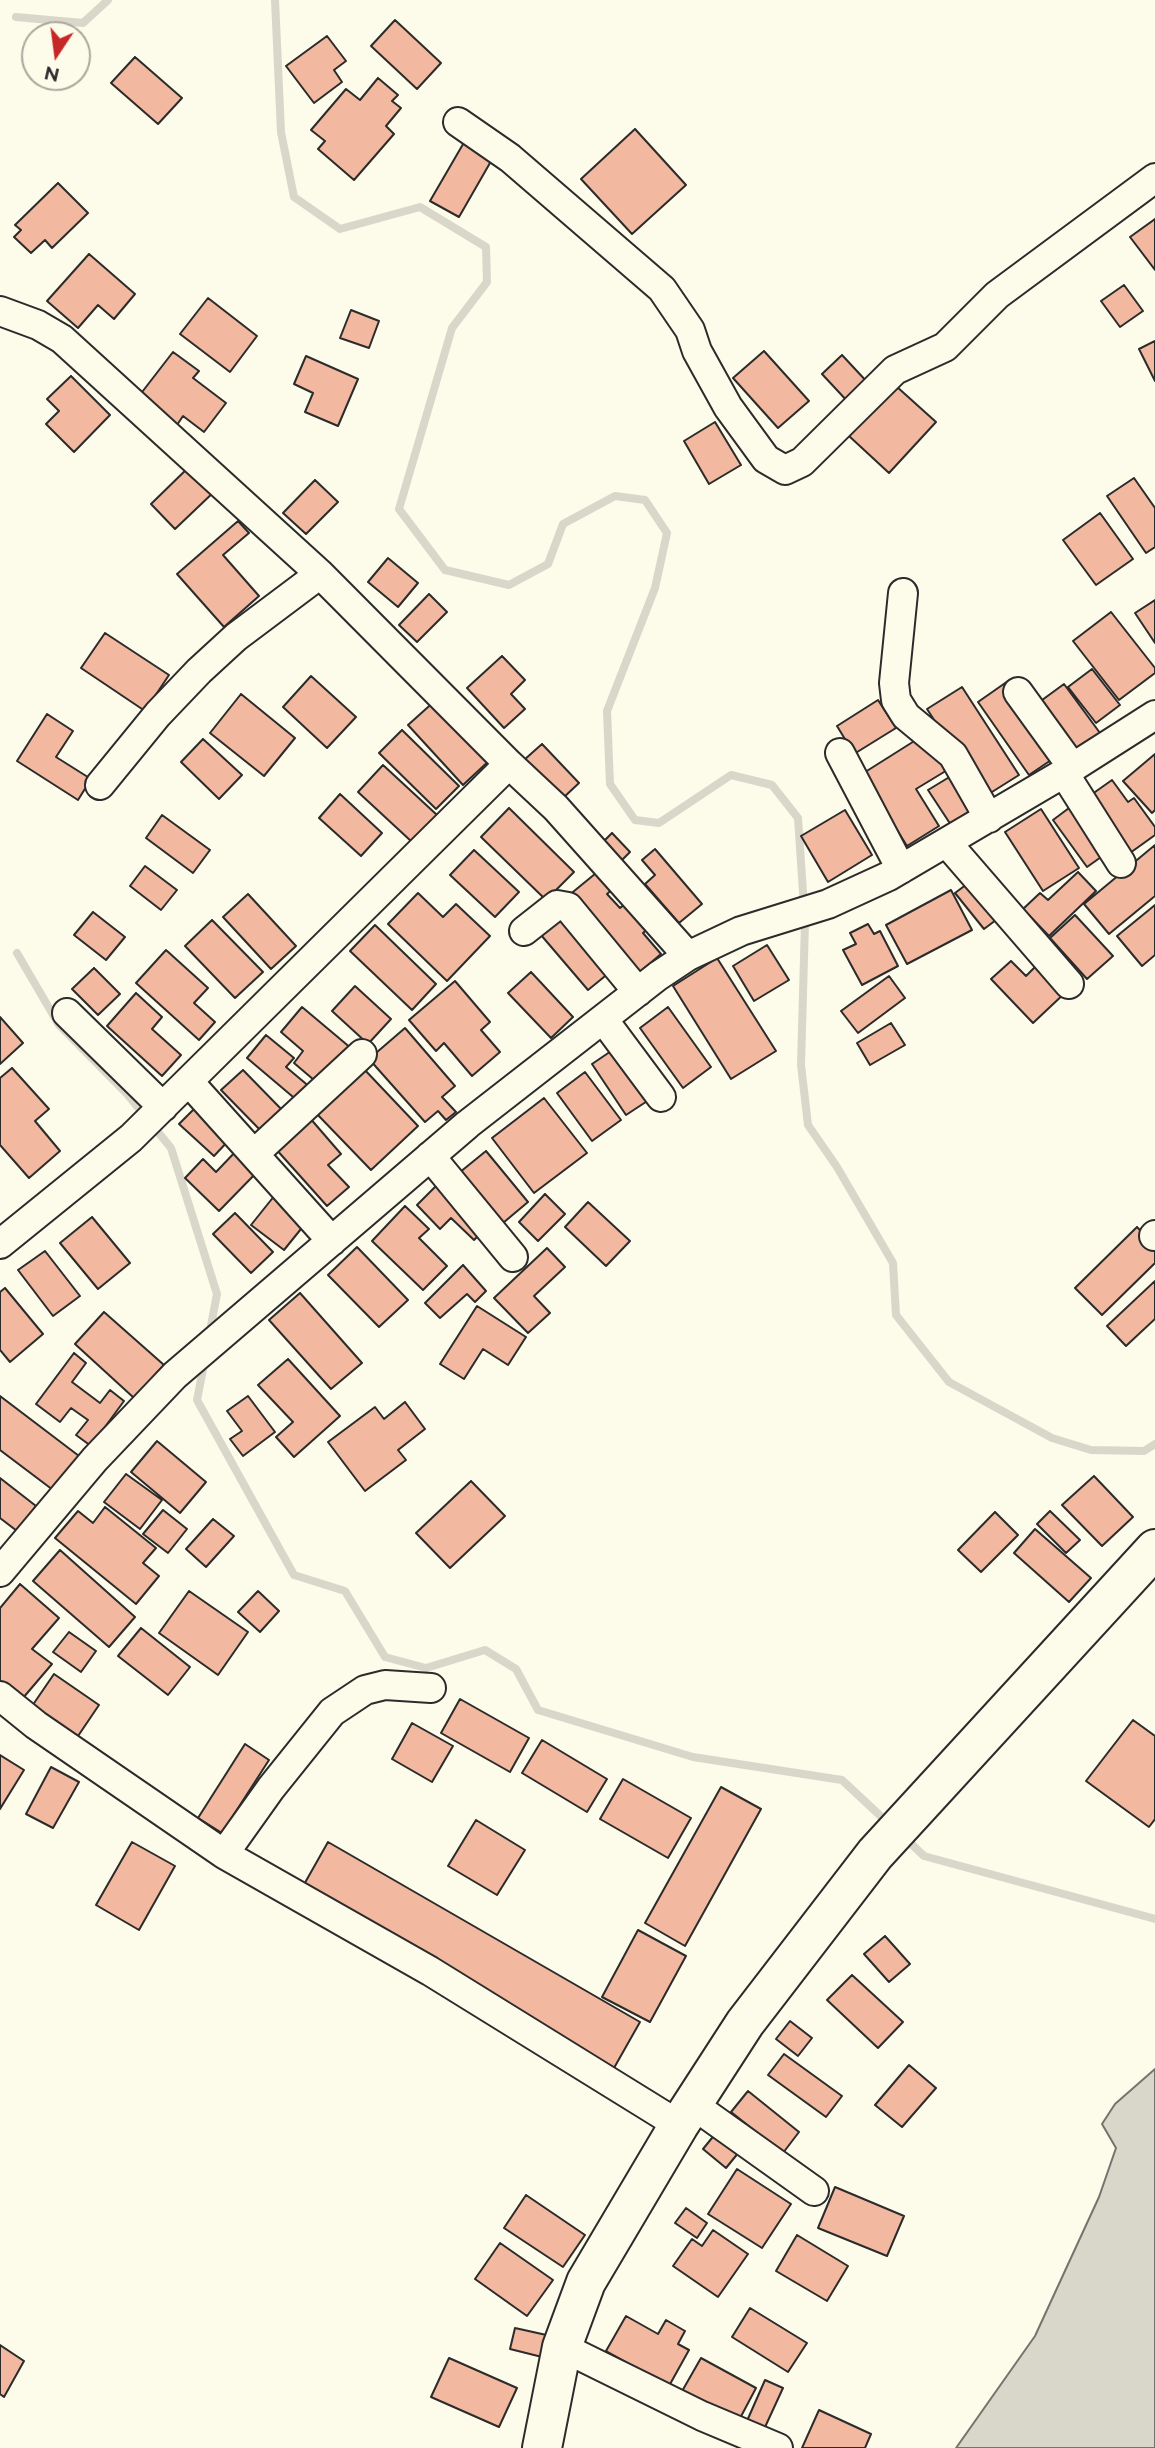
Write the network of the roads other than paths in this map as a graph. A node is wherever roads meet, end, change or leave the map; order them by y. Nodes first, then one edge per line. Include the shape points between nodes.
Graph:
1 (458, 122) dead end
2 (1155, 178) edge
3 (0, 311) edge
4 (320, 574) junction
5 (903, 593) dead end
6 (1018, 692) dead end
7 (1155, 715) edge
8 (840, 753) dead end
9 (509, 764) junction
10 (1068, 770) junction
11 (100, 785) dead end
12 (989, 818) junction
13 (947, 843) junction
14 (1121, 863) dead end
15 (901, 869) junction
16 (524, 931) dead end
17 (688, 956) junction
18 (1069, 984) dead end
19 (638, 992) junction
20 (67, 1013) dead end
21 (603, 1019) junction
22 (362, 1054) dead end
23 (188, 1082) junction
24 (661, 1097) dead end
25 (159, 1111) junction
26 (254, 1154) junction
27 (430, 1156) junction
28 (332, 1241) junction
29 (0, 1244) edge
30 (513, 1258) dead end
31 (1155, 1549) edge
32 (0, 1572) edge
33 (431, 1688) dead end
34 (0, 1696) edge
35 (224, 1854) junction
36 (686, 2114) junction
37 (814, 2191) dead end
38 (562, 2347) junction
39 (542, 2448) edge
40 (778, 2448) edge

1 - 2 street via 510,158 662,289 690,330 728,407 766,459 785,470 802,462 895,370 945,346 997,295
3 - 4 street via 62,339
4 - 9 street
4 - 11 street via 199,671
5 - 12 street via 894,683 899,709 953,755
6 - 10 street
7 - 10 street
8 - 15 street
9 - 17 street via 556,808
9 - 23 street
10 - 12 street
10 - 14 street
12 - 13 street
13 - 15 street
13 - 18 street
15 - 17 street via 855,893 770,920
16 - 19 street via 557,905 568,907
17 - 19 street
19 - 21 street
20 - 25 street
21 - 24 street
21 - 27 street
22 - 26 street
23 - 25 street
23 - 26 street
25 - 29 street
26 - 28 street
27 - 28 street
27 - 30 street
28 - 32 street via 175,1375 95,1459
31 - 36 highway via 875,1854 769,1989
33 - 35 street via 385,1685 365,1690 332,1712
34 - 35 street
35 - 36 street
36 - 37 street
36 - 38 highway via 586,2282
38 - 39 highway
38 - 40 street

